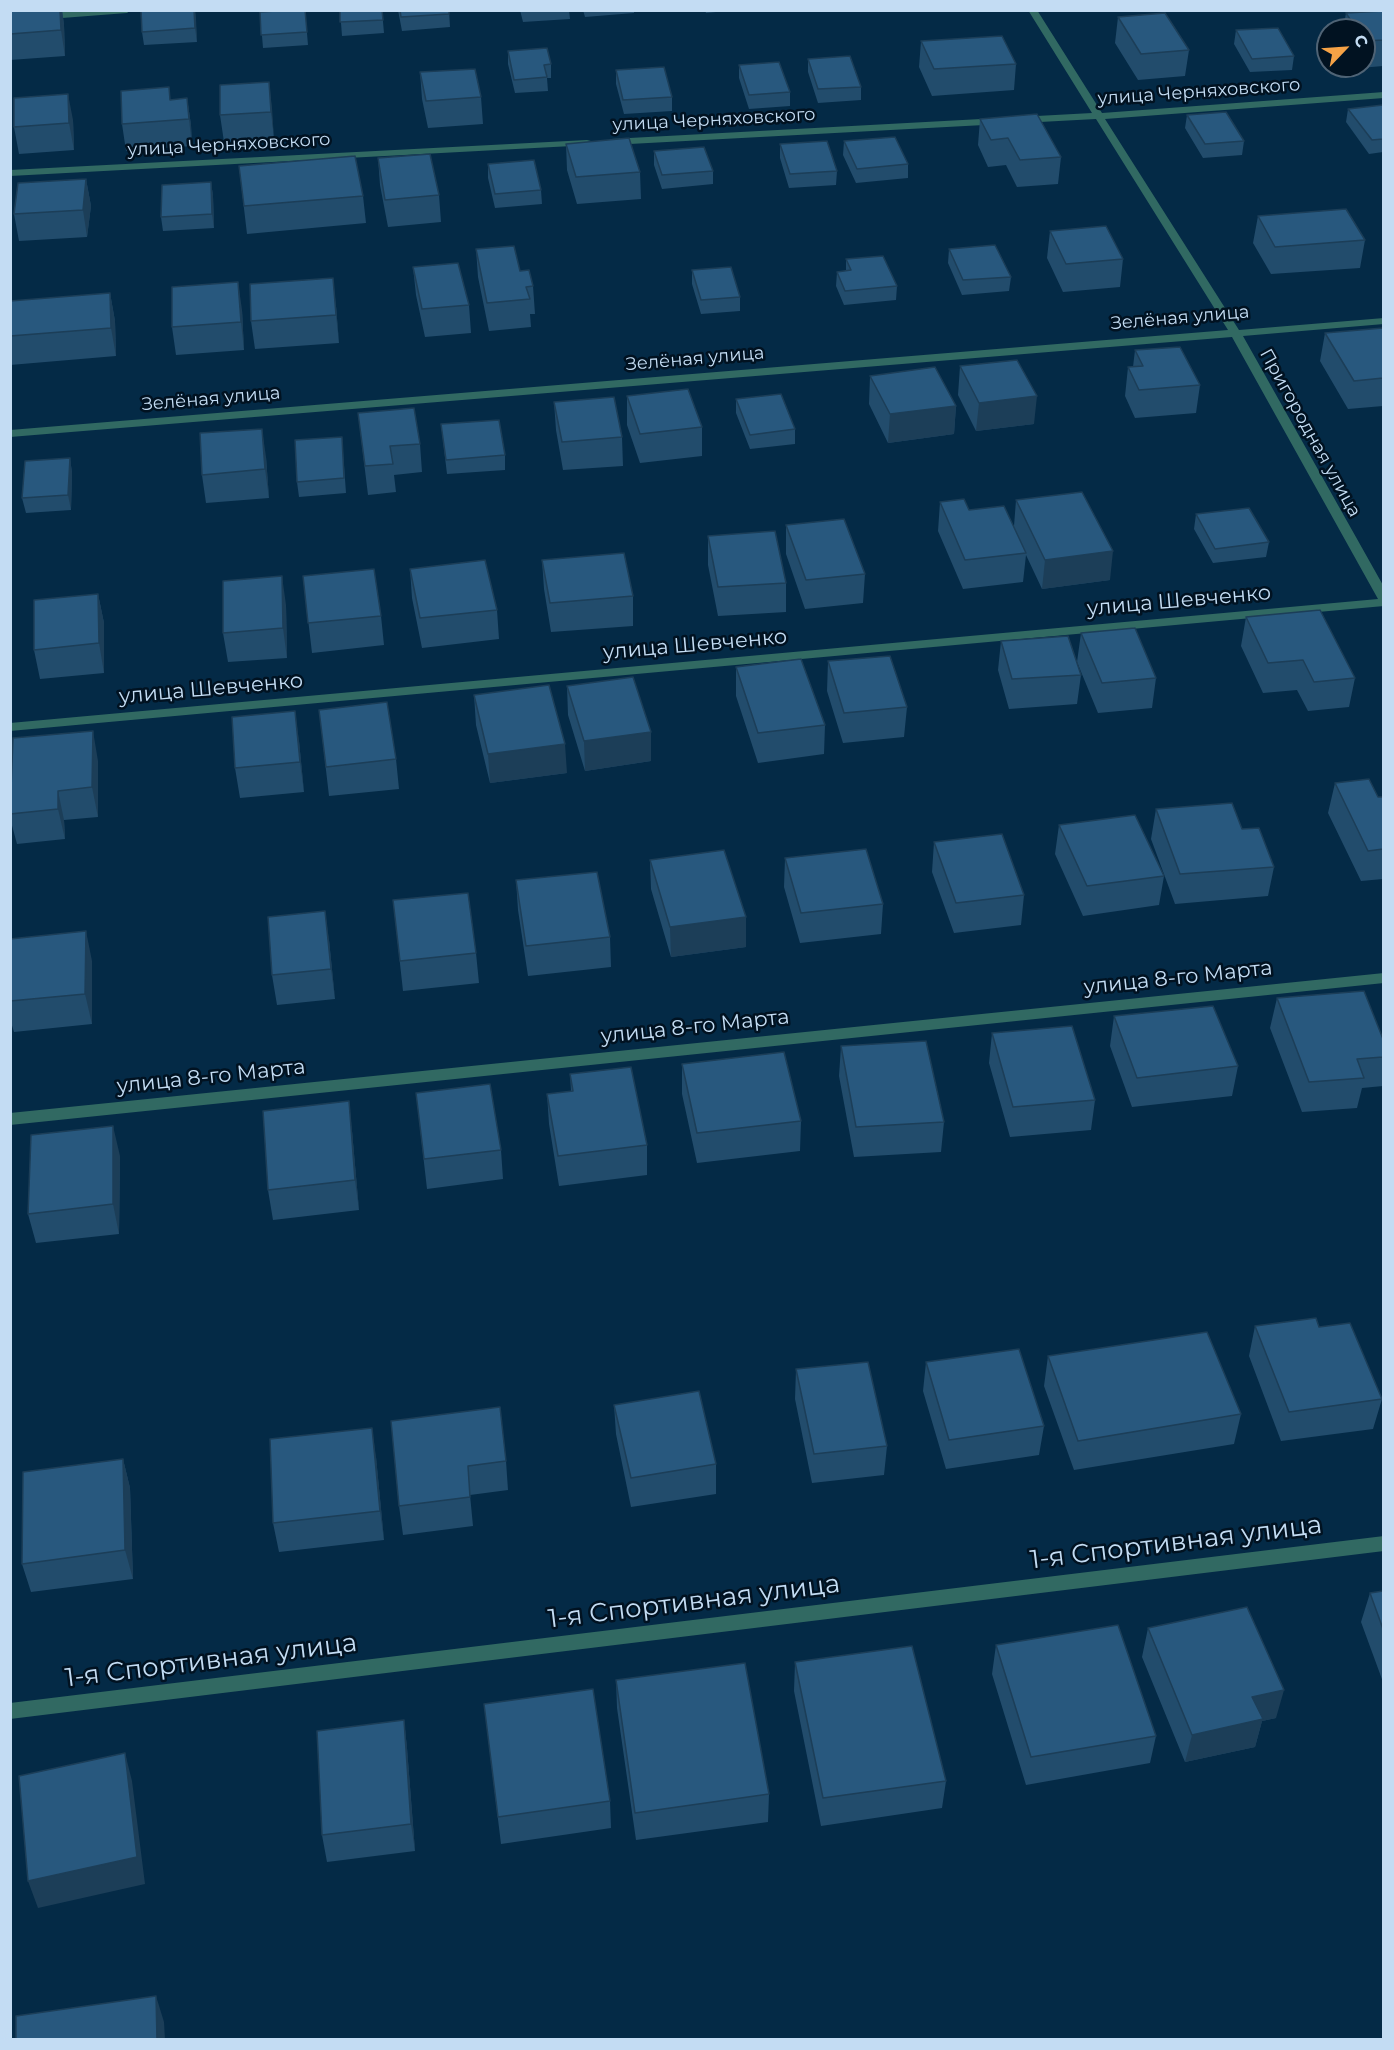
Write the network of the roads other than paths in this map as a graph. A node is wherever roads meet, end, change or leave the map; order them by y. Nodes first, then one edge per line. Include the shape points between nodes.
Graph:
1 (126, 10) edge
2 (1032, 10) edge
3 (10, 19) edge
4 (1383, 95) edge
5 (1099, 116) junction
6 (10, 173) edge
7 (1383, 321) edge
8 (1235, 332) junction
9 (10, 434) edge
10 (1383, 601) edge
11 (10, 727) edge
12 (1383, 978) edge
13 (10, 1119) edge
14 (1383, 1543) edge
15 (10, 1711) edge

1 - 3 street
2 - 5 street, Пригородная улица
4 - 5 street, улица Черняховского
5 - 6 street, улица Черняховского
5 - 8 street, Пригородная улица
7 - 8 street, Зелёная улица
8 - 9 street, Зелёная улица
8 - 10 street, Пригородная улица
10 - 11 street, улица Шевченко
12 - 13 street, улица 8-го Марта
14 - 15 street, 1-я Спортивная улица

